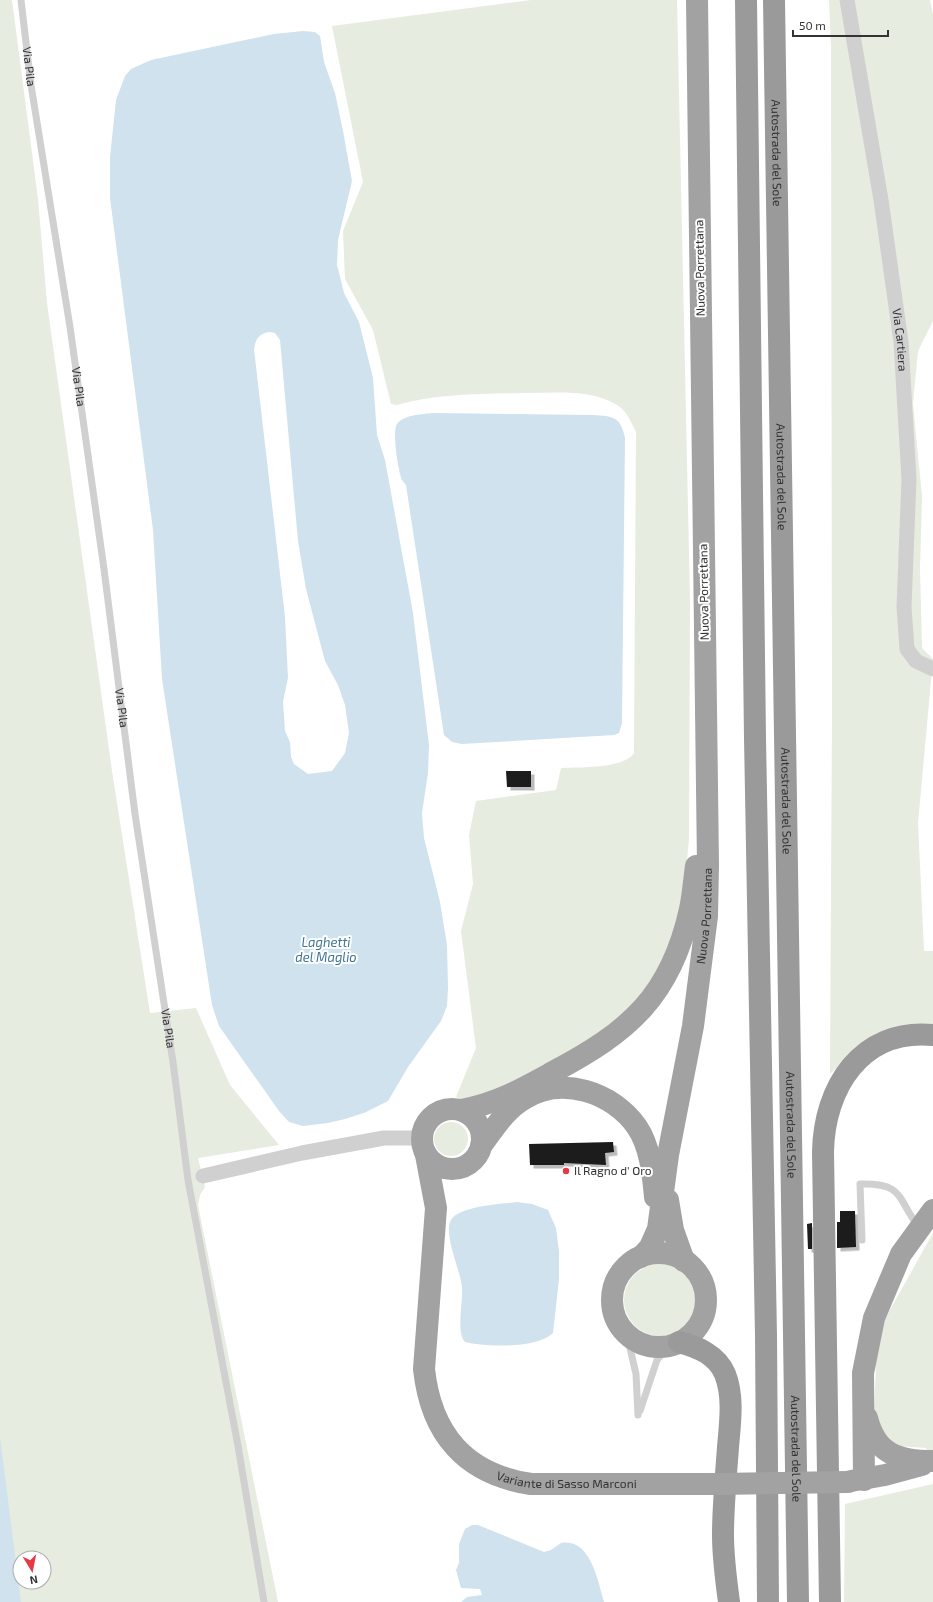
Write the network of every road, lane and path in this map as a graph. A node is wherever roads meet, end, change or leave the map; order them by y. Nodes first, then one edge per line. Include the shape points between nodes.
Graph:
1 (21, 0) edge
2 (697, 0) edge
3 (746, 0) edge
4 (774, 0) edge
5 (847, 0) edge
6 (933, 669) edge
7 (707, 784) junction
8 (933, 1035) edge
9 (461, 1110) junction
10 (481, 1146) junction
11 (424, 1147) junction
12 (459, 1168) junction
13 (203, 1176) joint
14 (188, 1180) junction
15 (665, 1181) junction
16 (436, 1208) junction
17 (929, 1216) edge
18 (658, 1229) junction
19 (862, 1240) dead end
20 (641, 1257) junction
21 (684, 1261) junction
22 (627, 1335) junction
23 (673, 1344) junction
24 (863, 1405) junction
25 (933, 1462) edge
26 (856, 1481) junction
27 (264, 1602) edge
28 (729, 1602) edge
29 (768, 1602) edge
30 (798, 1602) edge
31 (830, 1602) edge

1 - 14 lane, Via Pila via 32,92 70,327 135,814 173,1062
2 - 7 highway, Nuova Porrettana
3 - 29 highway
4 - 30 highway, Autostrada del Sole
5 - 6 street, Via Cartiera via 881,200 901,342 909,479 904,607 907,649 916,661
7 - 9 highway via 690,907 684,930 671,967 651,998 620,1031 587,1054 490,1104
7 - 15 highway, Nuova Porrettana via 707,909 702,962
8 - 31 highway via 900,1037 885,1041 865,1054 851,1066 837,1087 825,1123 823,1152
9 - 10 highway via 476,1120 480,1128
9 - 11 highway via 446,1109 431,1116 426,1123
10 - 12 highway via 474,1160
10 - 18 highway via 513,1106 524,1098 547,1090 570,1088 602,1096 628,1116 645,1143 653,1180
11 - 12 highway via 432,1162 440,1167
11 - 13 street via 384,1138 302,1153
11 - 16 highway
12 - 16 highway via 446,1185
13 - 14 lane
14 - 27 lane, Via Pila via 238,1446
15 - 18 highway
15 - 21 highway via 673,1230
16 - 26 highway, Variante di Sasso Marconi, bridge via 424,1369 428,1398 432,1412 442,1429 456,1448 472,1462 491,1474 510,1481 531,1484
17 - 19 lane via 892,1188 879,1183 860,1184
17 - 24 highway via 901,1254 874,1318 863,1373
18 - 20 highway via 650,1247
20 - 21 highway via 656,1253 670,1254
20 - 22 highway via 629,1264 614,1286 613,1312 618,1325
21 - 23 highway via 695,1270 706,1296 700,1323 691,1335
22 - 23 highway via 639,1343 653,1347
22 - 23 lane via 636,1374 638,1414 657,1360
23 - 28 highway via 692,1345 706,1352 724,1373 729,1389 730,1420 723,1535
24 - 25 highway via 872,1436 888,1452 901,1459
24 - 26 highway
25 - 26 highway, Variante di Sasso Marconi

